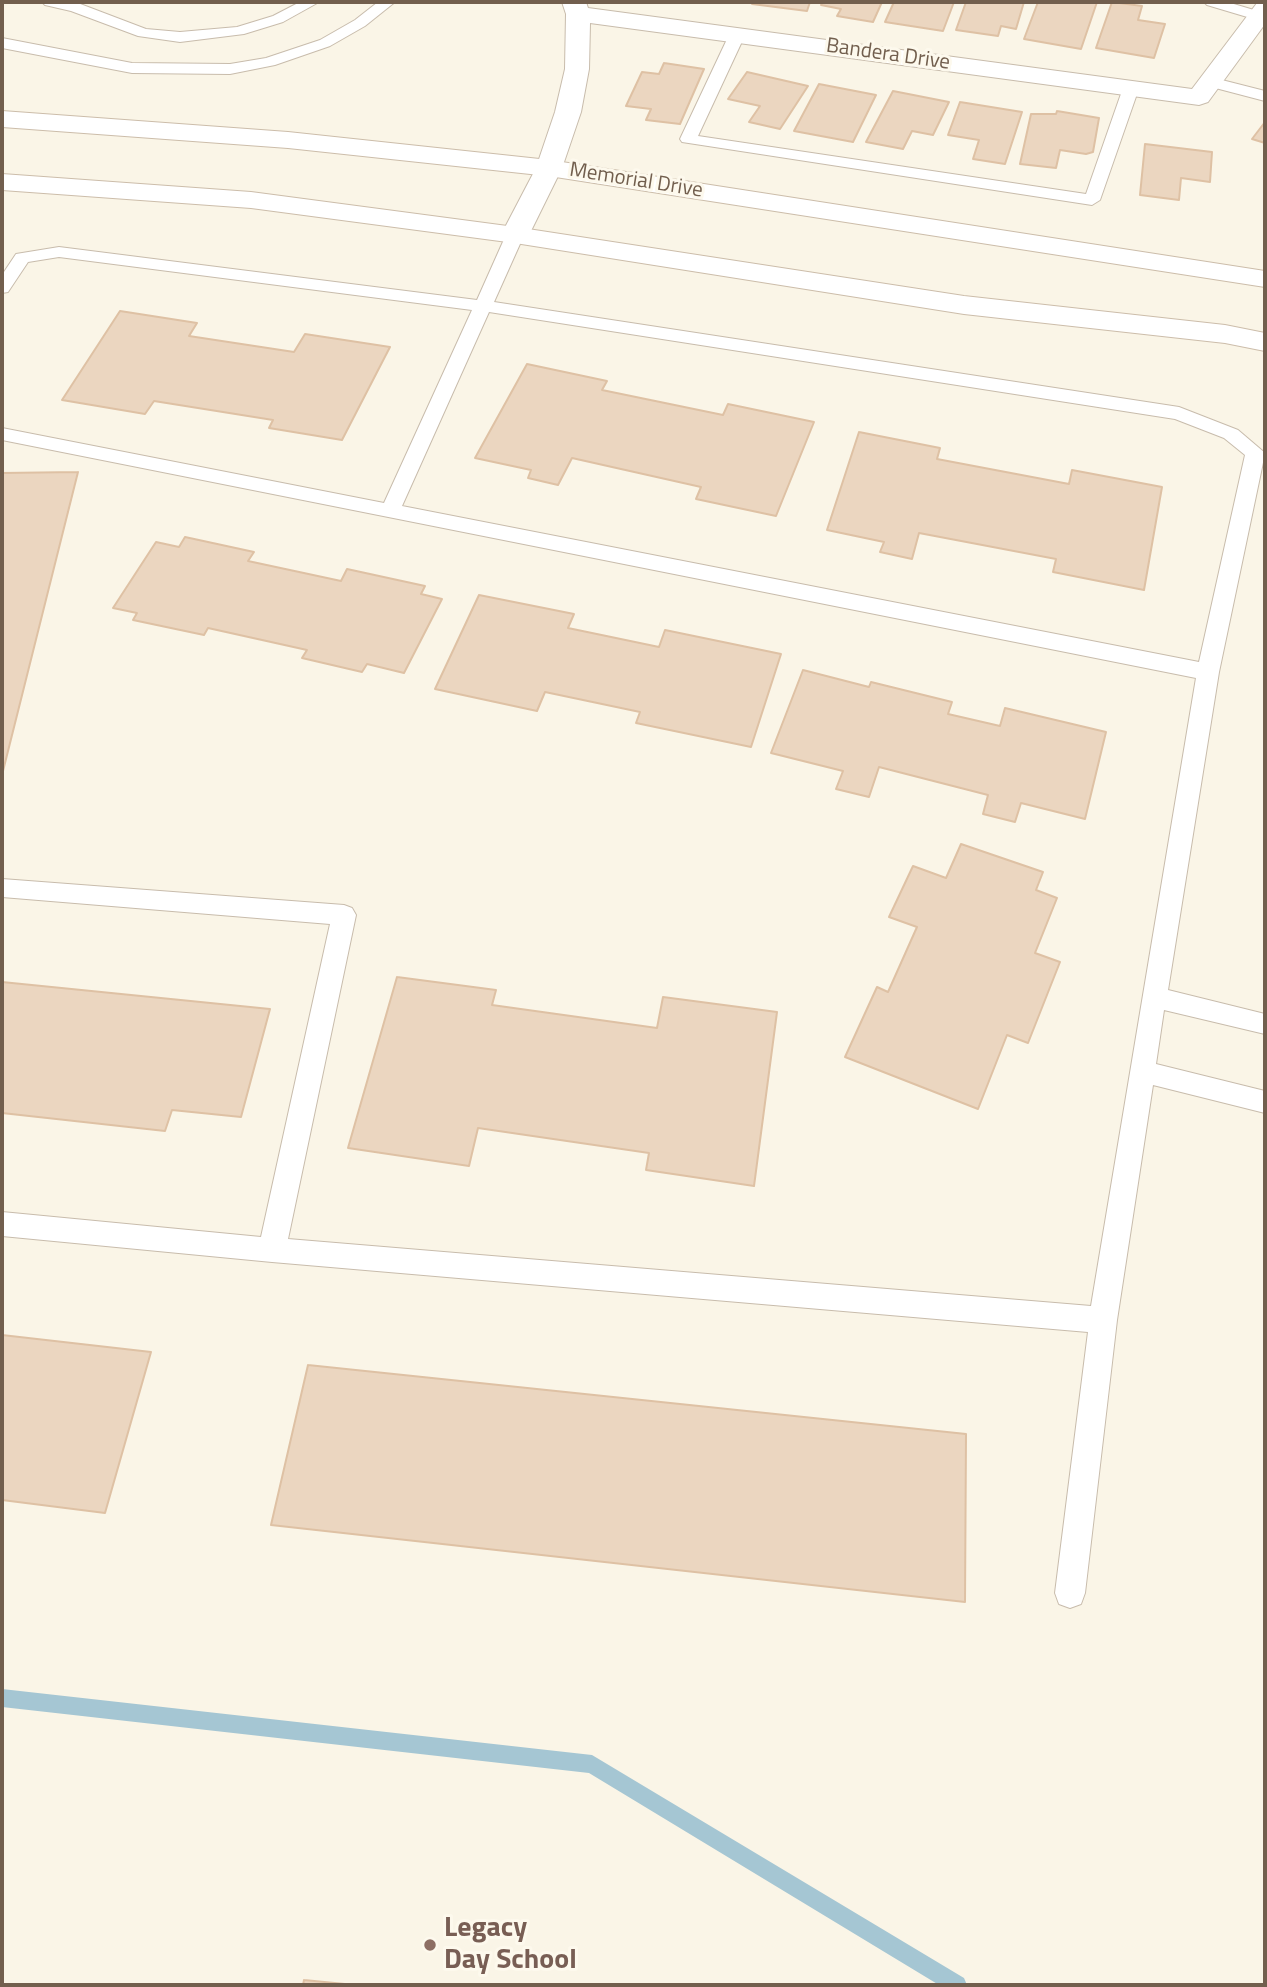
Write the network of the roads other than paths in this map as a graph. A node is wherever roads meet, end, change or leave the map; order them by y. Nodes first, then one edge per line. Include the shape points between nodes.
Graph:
1 (50, 2) edge
2 (310, 2) edge
3 (387, 2) edge
4 (1212, 2) edge
5 (576, 8) edge
6 (1262, 12) edge
7 (737, 35) junction
8 (2, 43) edge
9 (1131, 88) junction
10 (1204, 89) junction
11 (1265, 96) edge
12 (2, 119) edge
13 (549, 168) junction
14 (2, 182) edge
15 (515, 235) junction
16 (1265, 279) edge
17 (2, 288) edge
18 (483, 306) junction
19 (1265, 342) edge
20 (2, 435) edge
21 (390, 511) junction
22 (1209, 672) junction
23 (2, 888) edge
24 (1154, 997) junction
25 (1265, 1024) edge
26 (1142, 1071) junction
27 (1265, 1102) edge
28 (2, 1224) edge
29 (272, 1250) junction
30 (1103, 1320) junction
31 (1070, 1593) dead end

1 - 2 lane via 144,33 180,37 239,31 278,19
3 - 8 lane via 325,44 230,69 132,68
4 - 6 lane
5 - 7 main road, Bandera Drive
5 - 13 main road via 577,69
6 - 10 main road
7 - 9 main road, Bandera Drive
7 - 9 lane via 688,139 1092,200
9 - 10 main road, Bandera Drive
10 - 11 lane
12 - 13 main road, Memorial Drive via 288,139
13 - 15 main road
13 - 16 main road, Memorial Drive
14 - 15 main road via 251,200
15 - 18 lane
15 - 19 main road via 964,305
17 - 18 lane via 22,258 59,252
18 - 21 lane
18 - 22 lane via 1179,413 1231,434 1255,453
20 - 21 lane
21 - 22 lane
22 - 24 lane
23 - 29 lane via 344,915
24 - 25 lane
24 - 26 lane
26 - 27 lane
26 - 30 lane
28 - 29 lane
29 - 30 lane
30 - 31 lane

